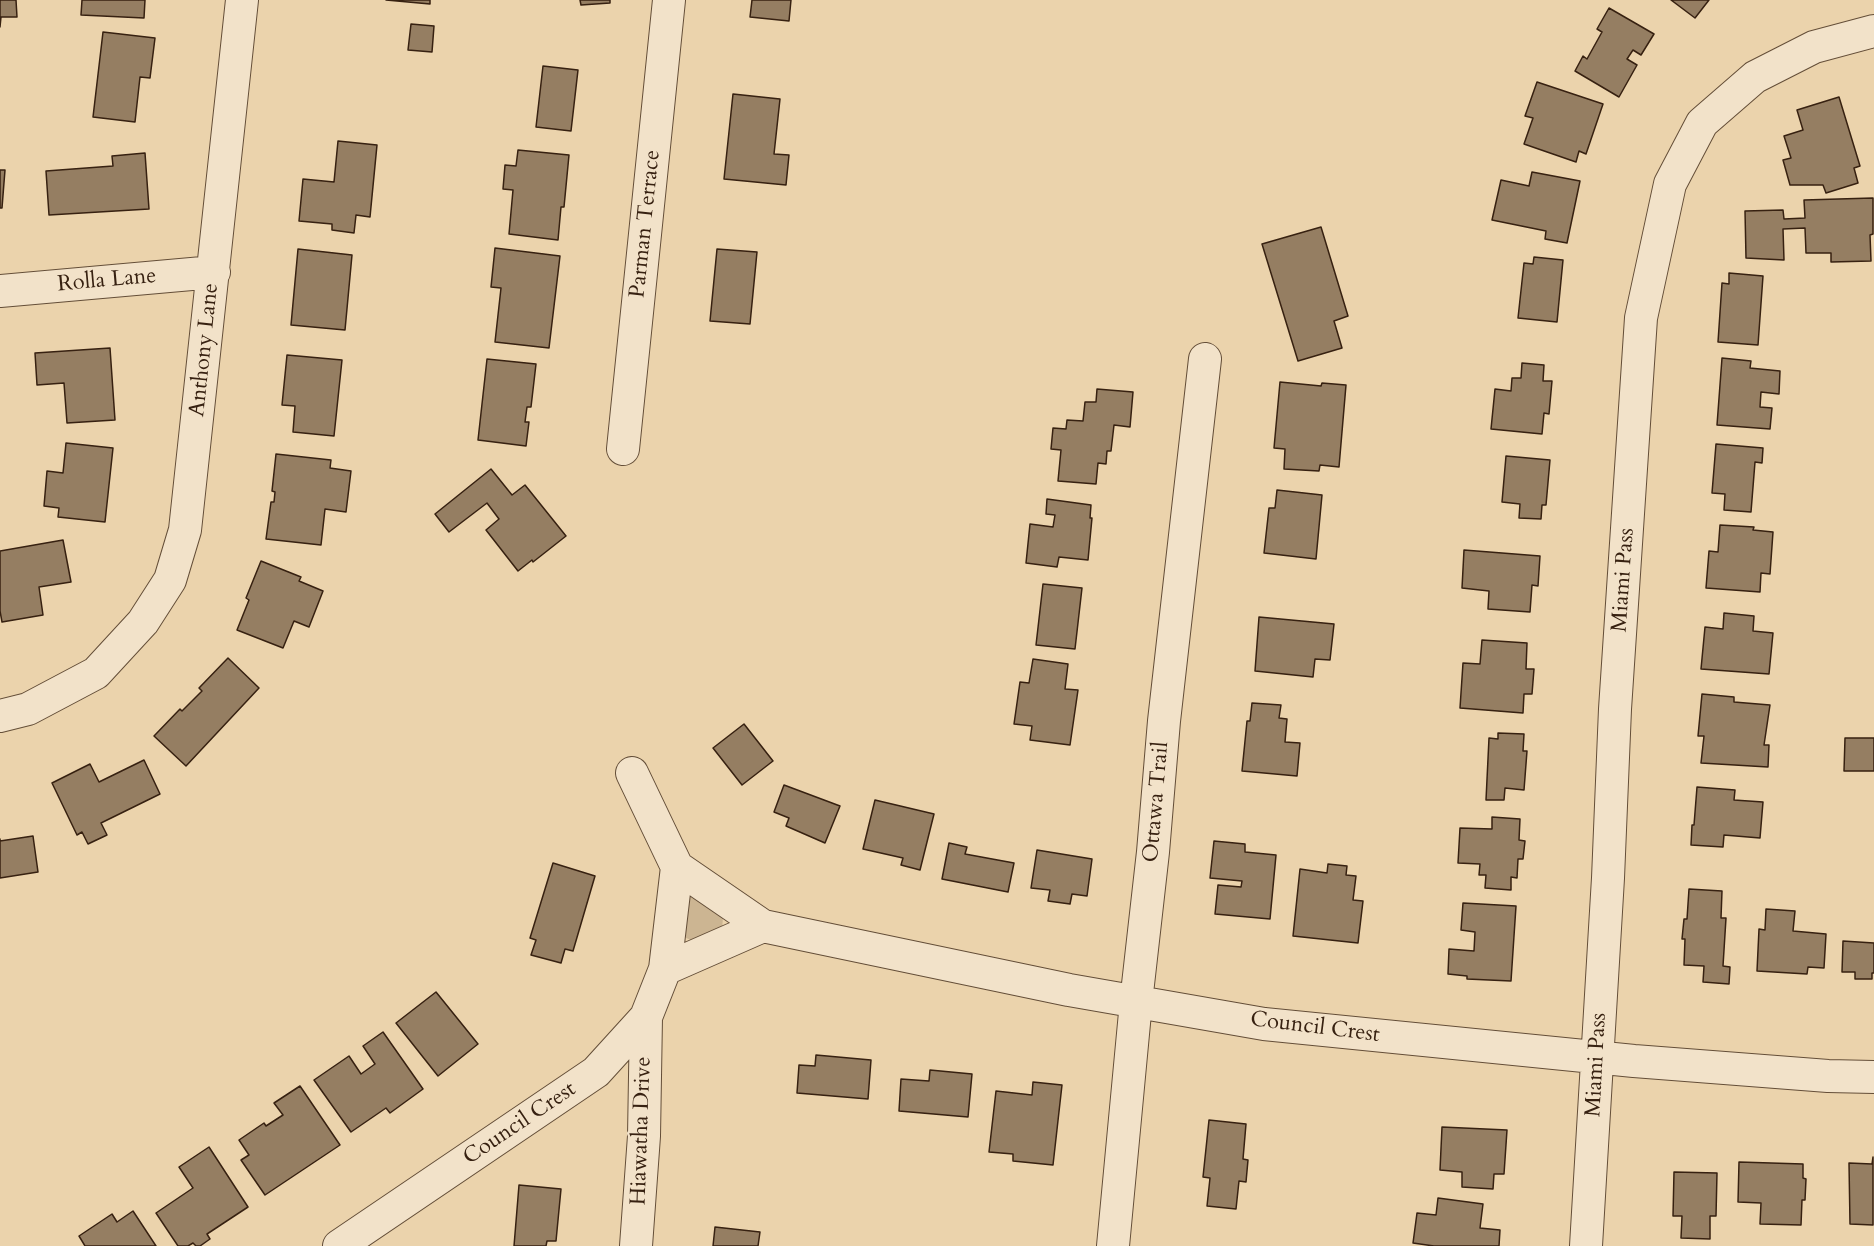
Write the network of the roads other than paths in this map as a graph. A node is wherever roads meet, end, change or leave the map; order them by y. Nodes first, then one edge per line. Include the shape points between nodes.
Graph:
1 (242, 0) edge
2 (669, 0) edge
3 (1874, 31) edge
4 (214, 272) junction
5 (0, 291) edge
6 (1205, 359) dead end
7 (623, 449) dead end
8 (0, 716) edge
9 (632, 773) dead end
10 (677, 867) junction
11 (763, 926) junction
12 (665, 969) junction
13 (1136, 1002) junction
14 (646, 1017) junction
15 (1597, 1058) junction
16 (1874, 1077) edge
17 (339, 1246) edge
18 (636, 1246) edge
19 (1113, 1246) edge
20 (1586, 1246) edge

1 - 4 street, Anthony Lane
2 - 7 street, Parman Terrace
3 - 15 street, Miami Pass via 1814,47 1755,77 1702,123 1670,184 1641,318
4 - 5 street, Rolla Lane
4 - 8 street, Anthony Lane via 186,530 170,580 143,622 96,672 28,709
6 - 13 street, Ottawa Trail
9 - 10 street, Council Crest
10 - 11 street, Council Crest
10 - 12 street, Council Crest
11 - 12 street
11 - 13 street, Council Crest
12 - 14 street, Council Crest
13 - 15 street, Council Crest via 1264,1024
13 - 19 street, Ottawa Trail
14 - 17 street, Council Crest via 596,1072
14 - 18 street, Hiawatha Drive via 644,1136
15 - 16 street, Council Crest
15 - 20 street, Miami Pass

